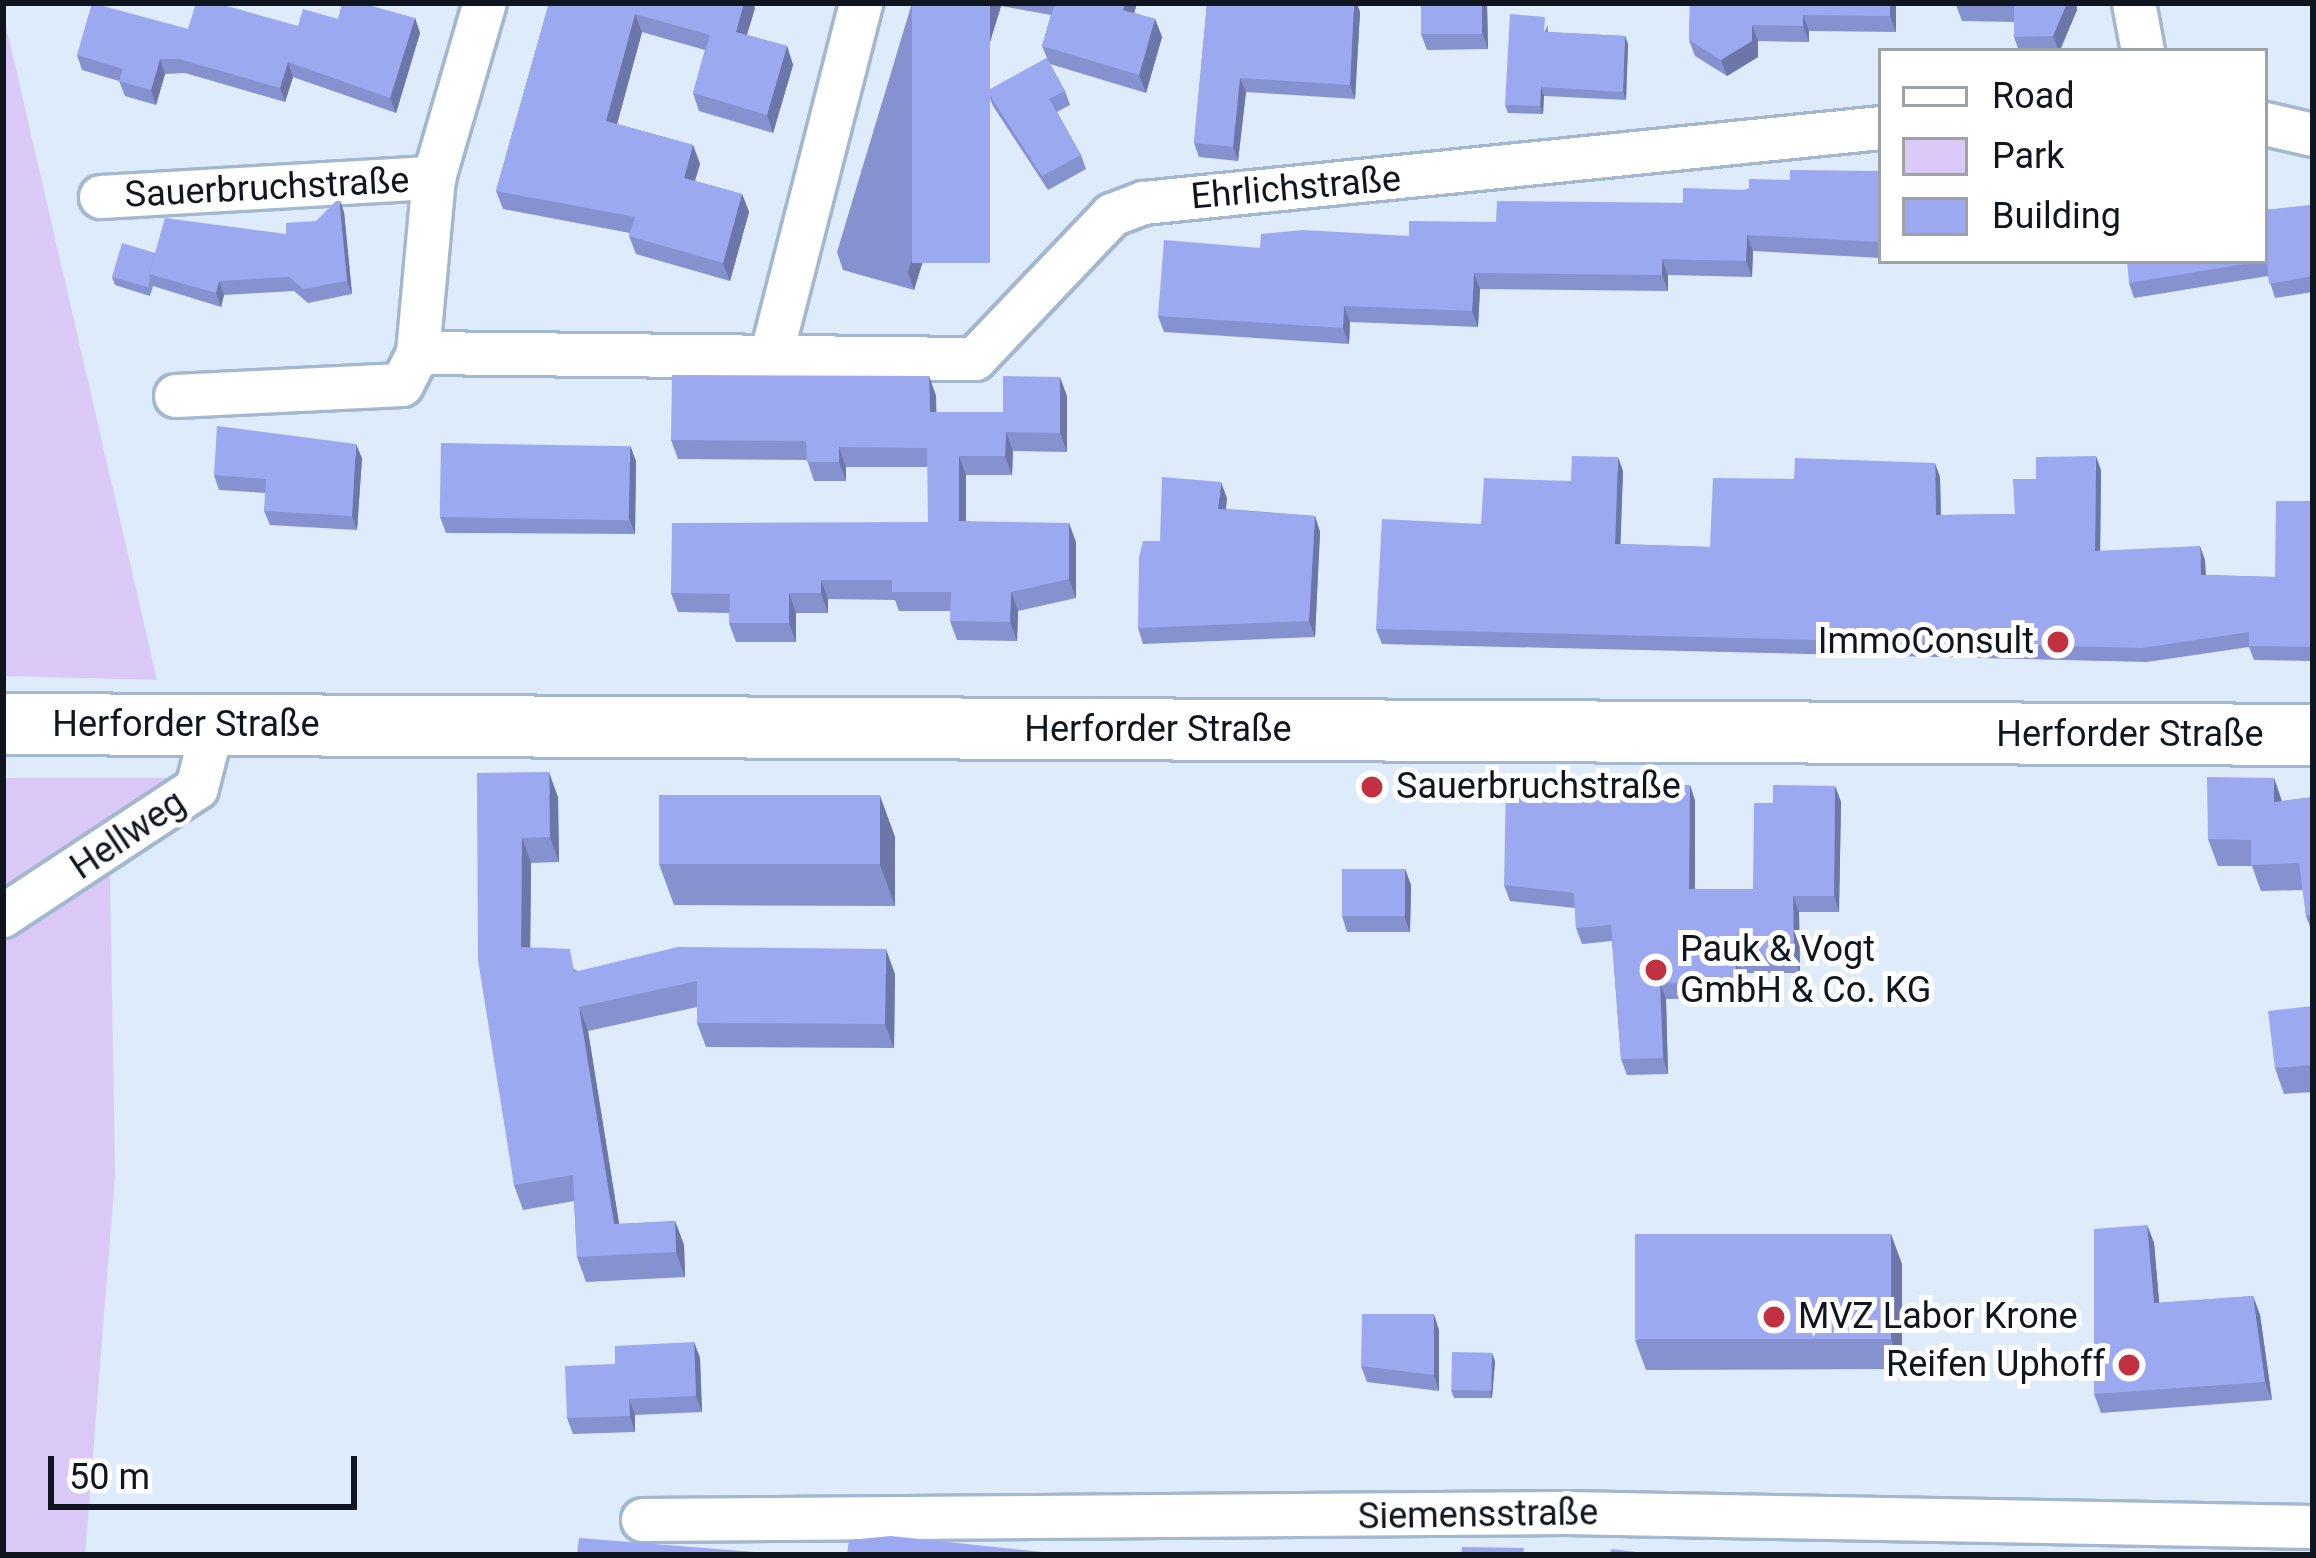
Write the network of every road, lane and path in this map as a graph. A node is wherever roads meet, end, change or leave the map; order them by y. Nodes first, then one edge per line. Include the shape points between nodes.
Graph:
1 (485, 3) edge
2 (861, 3) edge
3 (2134, 3) edge
4 (2142, 48) edge
5 (2268, 125) edge
6 (1878, 128) edge
7 (2313, 135) edge
8 (434, 178) junction
9 (101, 197) dead end
10 (772, 352) junction
11 (418, 353) junction
12 (176, 396) dead end
13 (3, 724) edge
14 (213, 725) junction
15 (2313, 735) edge
16 (3, 916) edge
17 (643, 1520) dead end
18 (2313, 1527) edge

1 - 8 street, Sauerbruchstraße
2 - 10 street
3 - 4 street
5 - 7 street
6 - 10 street, Ehrlichstraße via 1144,202 1112,215 975,359
8 - 9 street, Sauerbruchstraße
8 - 11 street, Sauerbruchstraße
10 - 11 street, Ehrlichstraße
11 - 12 street via 402,385
13 - 14 main road, Herforder Straße
14 - 15 main road, Herforder Straße
14 - 16 street, Hellweg via 196,788
17 - 18 street, Siemensstraße via 1567,1513

